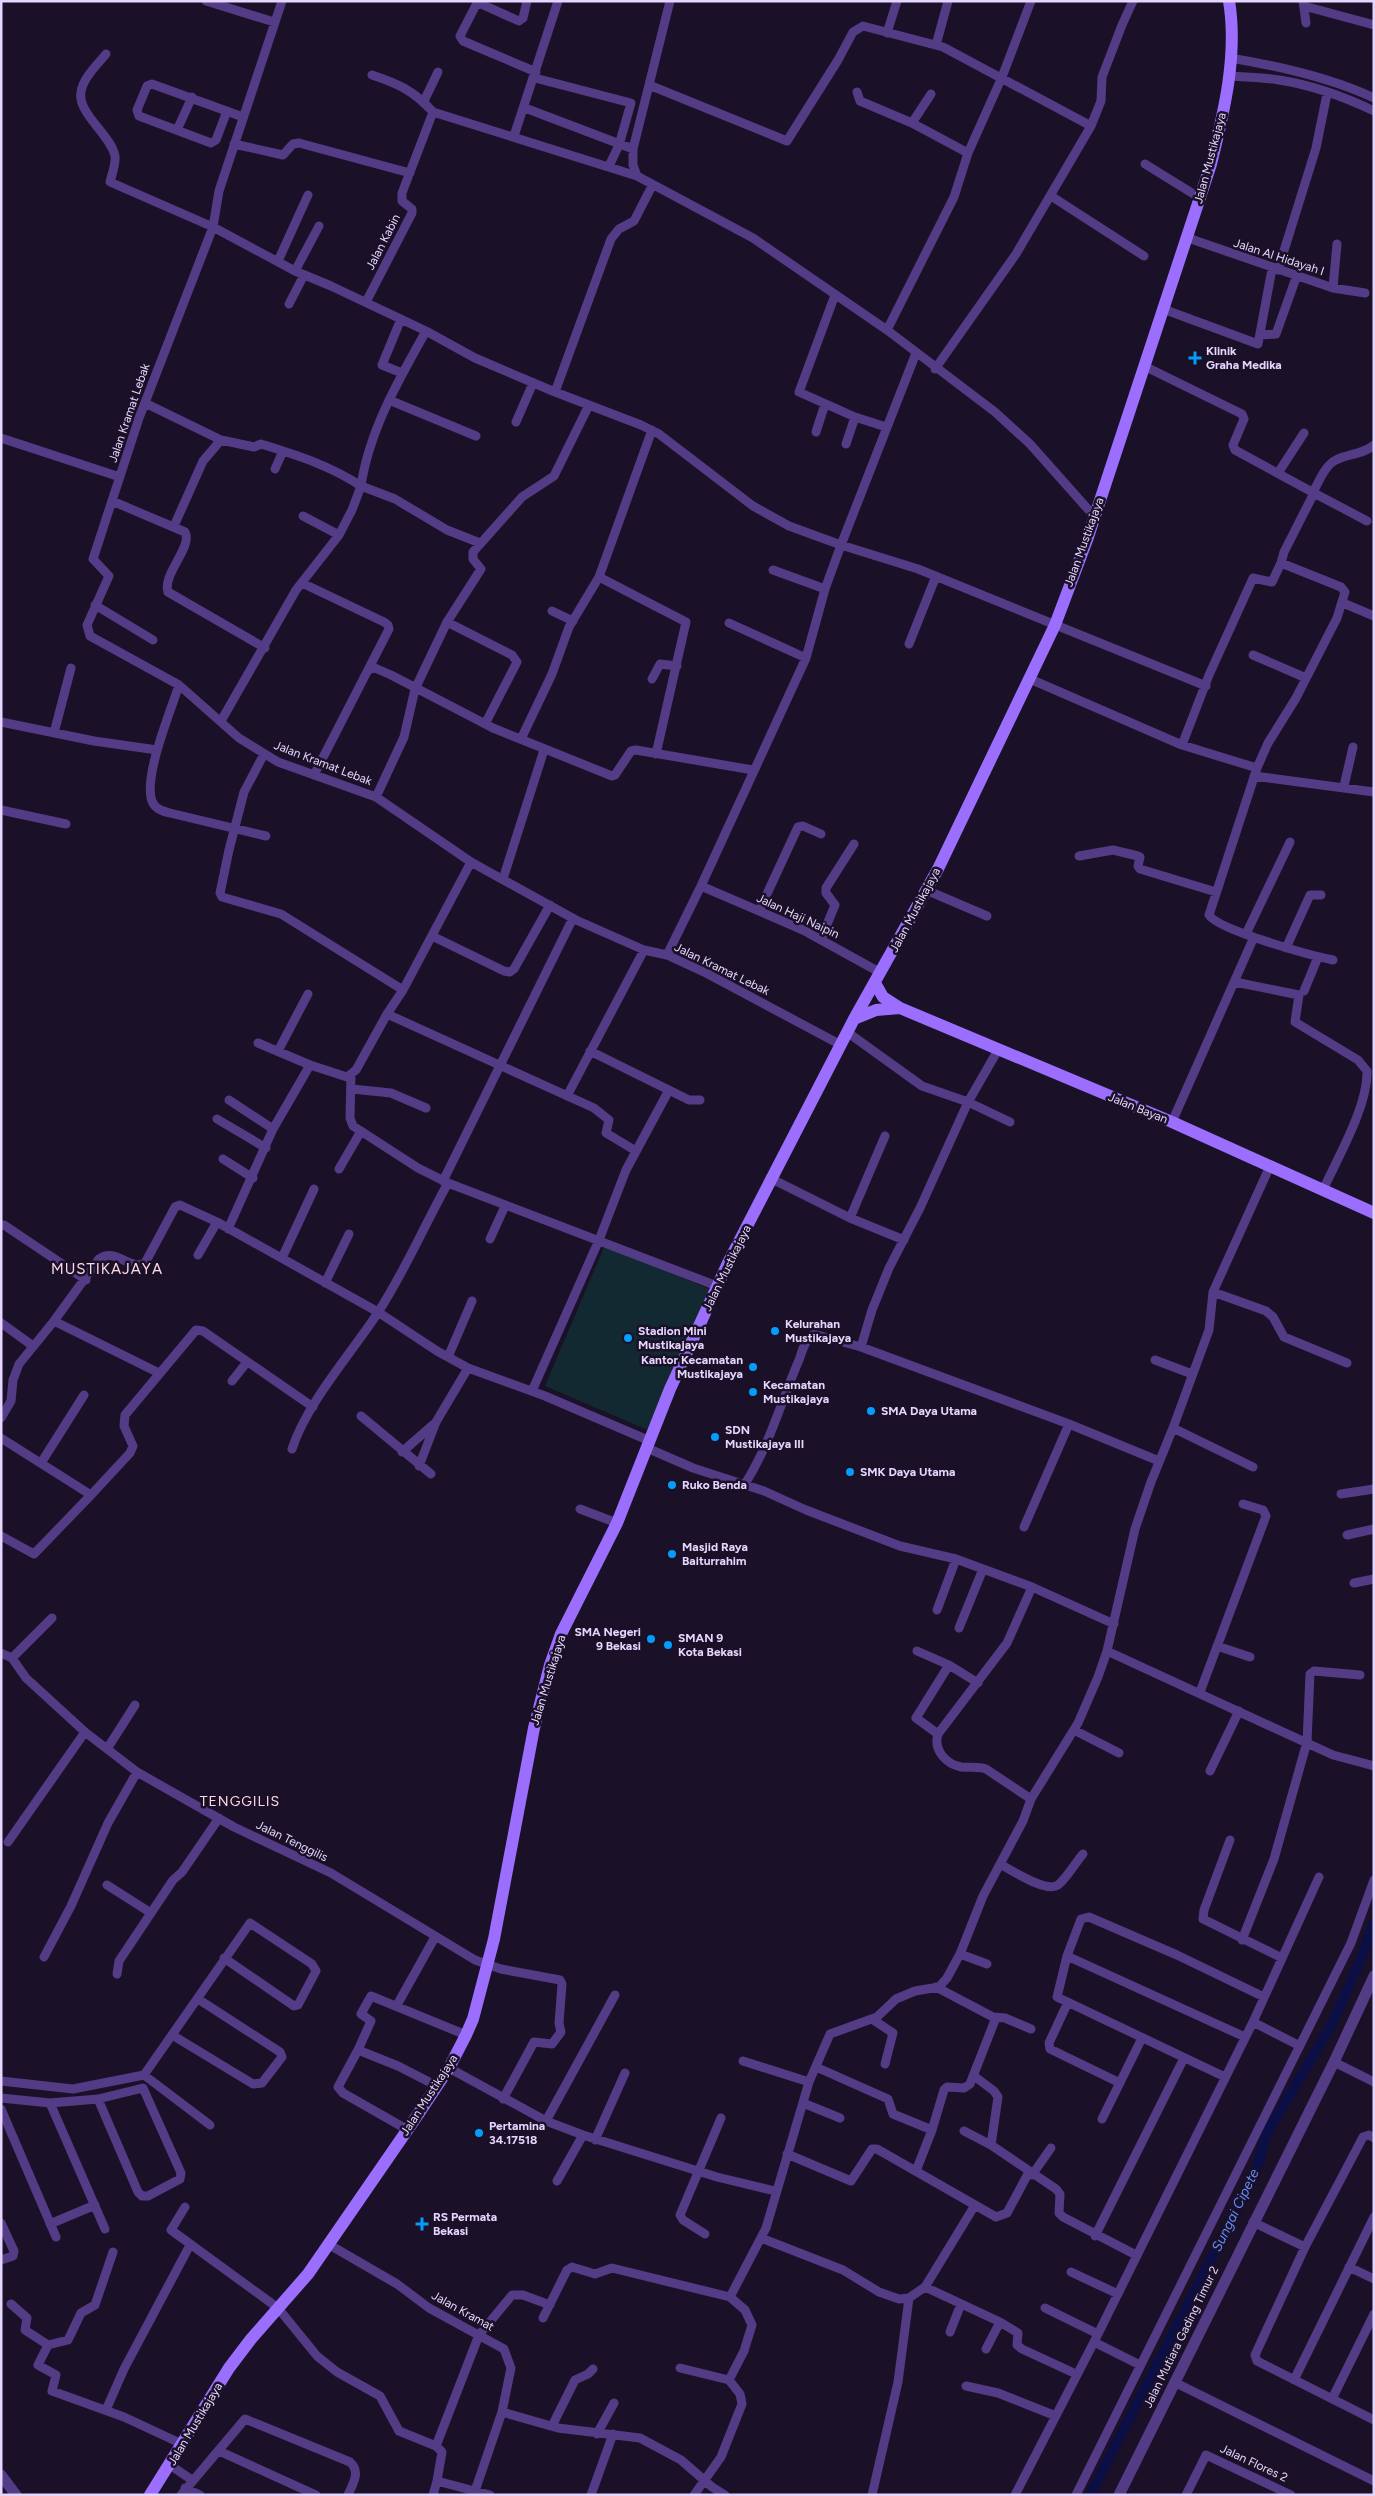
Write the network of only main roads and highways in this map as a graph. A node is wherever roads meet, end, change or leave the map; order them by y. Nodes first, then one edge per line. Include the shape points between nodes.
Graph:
1 (1229, 1) edge
2 (878, 978) junction
3 (900, 1008) junction
4 (854, 1019) junction
5 (1374, 1213) edge
6 (150, 2495) edge

1 - 2 main road, Jalan Mustikajaya via 1229,76 1219,132 1188,238 1055,625 926,890
2 - 3 main road, Jalan Bayan via 883,997
2 - 4 main road, Jalan Mustikajaya
3 - 4 main road, Jalan Bayan via 876,1010
3 - 5 main road, Jalan Bayan via 1172,1122
4 - 6 main road, Jalan Mustikajaya via 717,1286 670,1390 617,1523 561,1634 534,1728 487,1966 466,2035 449,2068 308,2274 229,2368

